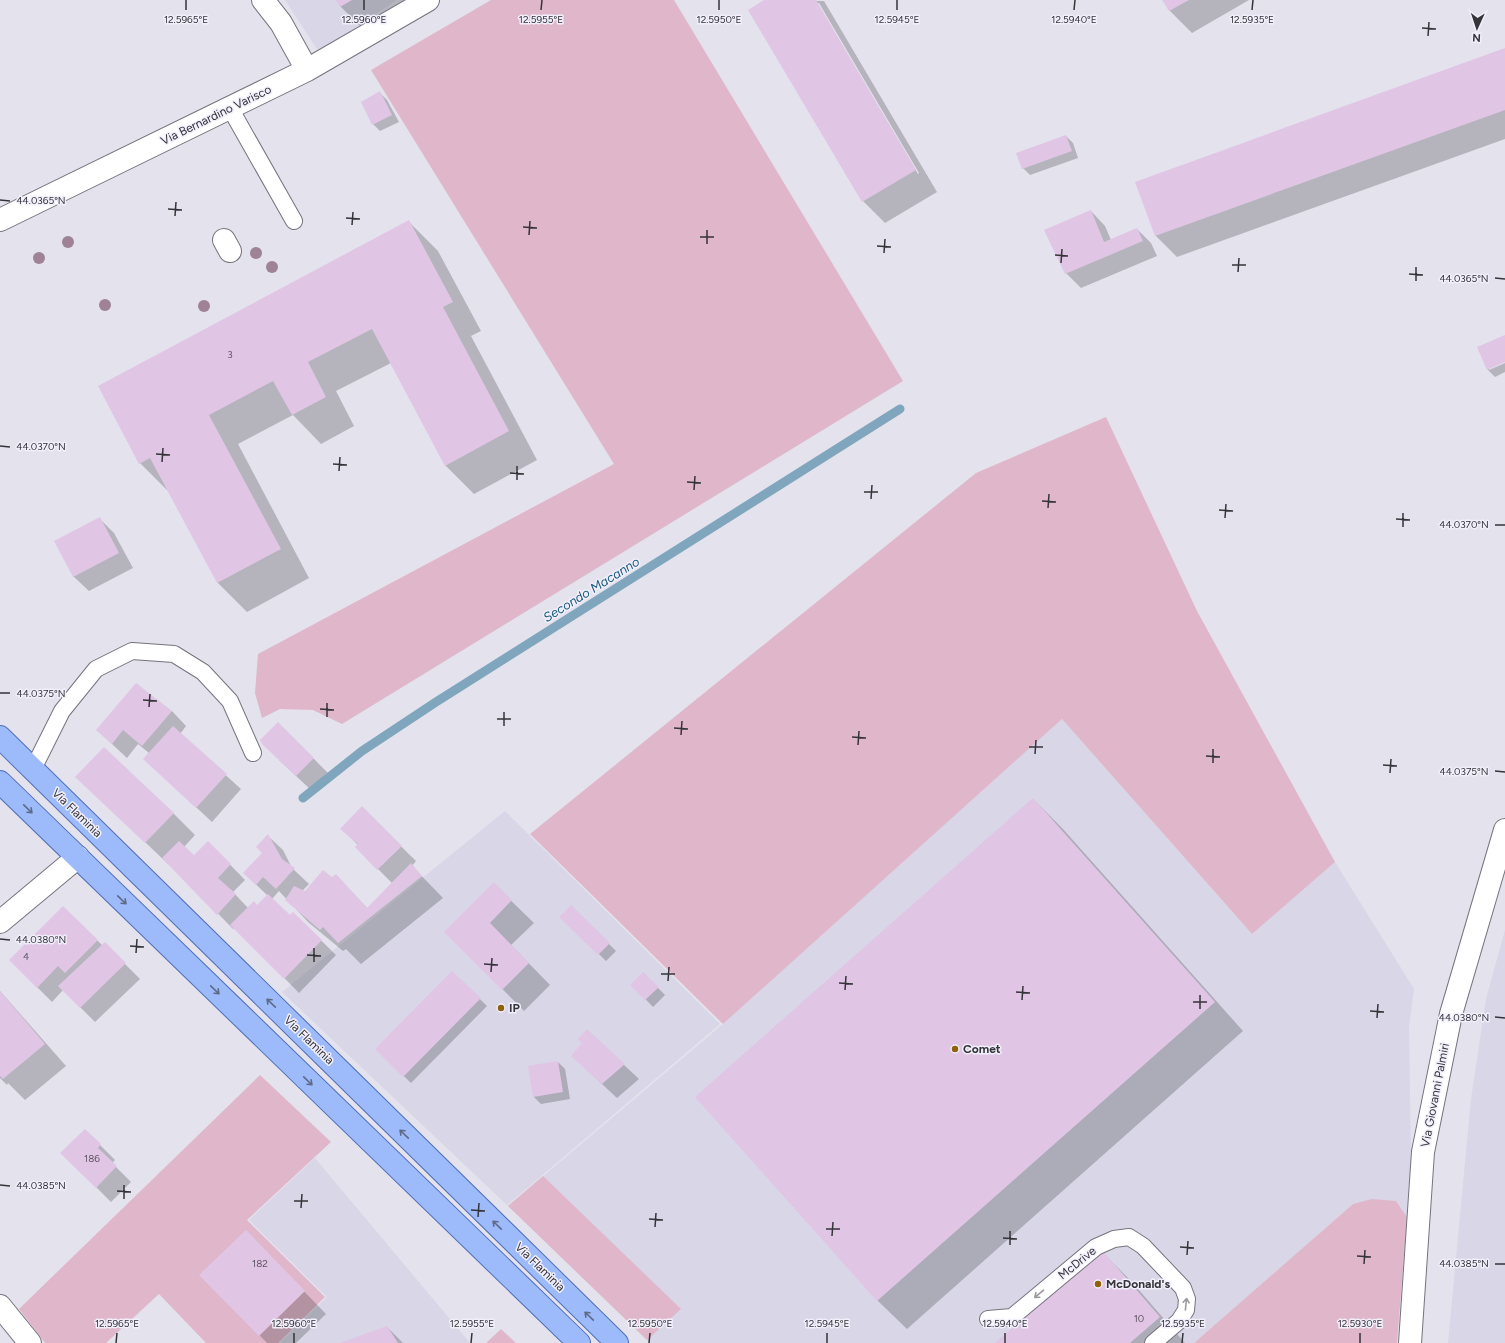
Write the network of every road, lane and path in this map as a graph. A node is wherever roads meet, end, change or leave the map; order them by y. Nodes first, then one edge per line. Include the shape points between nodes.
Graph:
1 (263, 0) edge
2 (428, 0) edge
3 (307, 70) junction
4 (230, 108) junction
5 (0, 220) edge
6 (294, 221) dead end
7 (0, 737) edge
8 (253, 753) dead end
9 (33, 769) junction
10 (0, 782) edge
11 (1505, 830) edge
12 (78, 857) junction
13 (0, 922) edge
14 (0, 1306) edge
15 (988, 1319) dead end
16 (30, 1343) edge
17 (579, 1343) edge
18 (617, 1343) edge
19 (1153, 1343) edge
20 (1410, 1343) edge

1 - 3 street via 281,23
2 - 3 street, Via Bernardino Varisco
3 - 4 street, Via Bernardino Varisco
4 - 5 street, Via Bernardino Varisco
4 - 6 lane
7 - 9 main road, Via Flaminia
8 - 9 lane via 230,701 203,672 174,654 132,651 96,669 62,711
18 -> 9 main road, Via Flaminia
10 -> 12 main road
11 - 20 street, Via Giovanni Palmiri via 1451,1014 1423,1152
12 - 13 street
12 -> 17 main road
14 - 16 street
19 -> 15 lane, McDrive via 1179,1322 1186,1310 1187,1299 1183,1288 1142,1246 1129,1237 1114,1239 1096,1247 1012,1317

